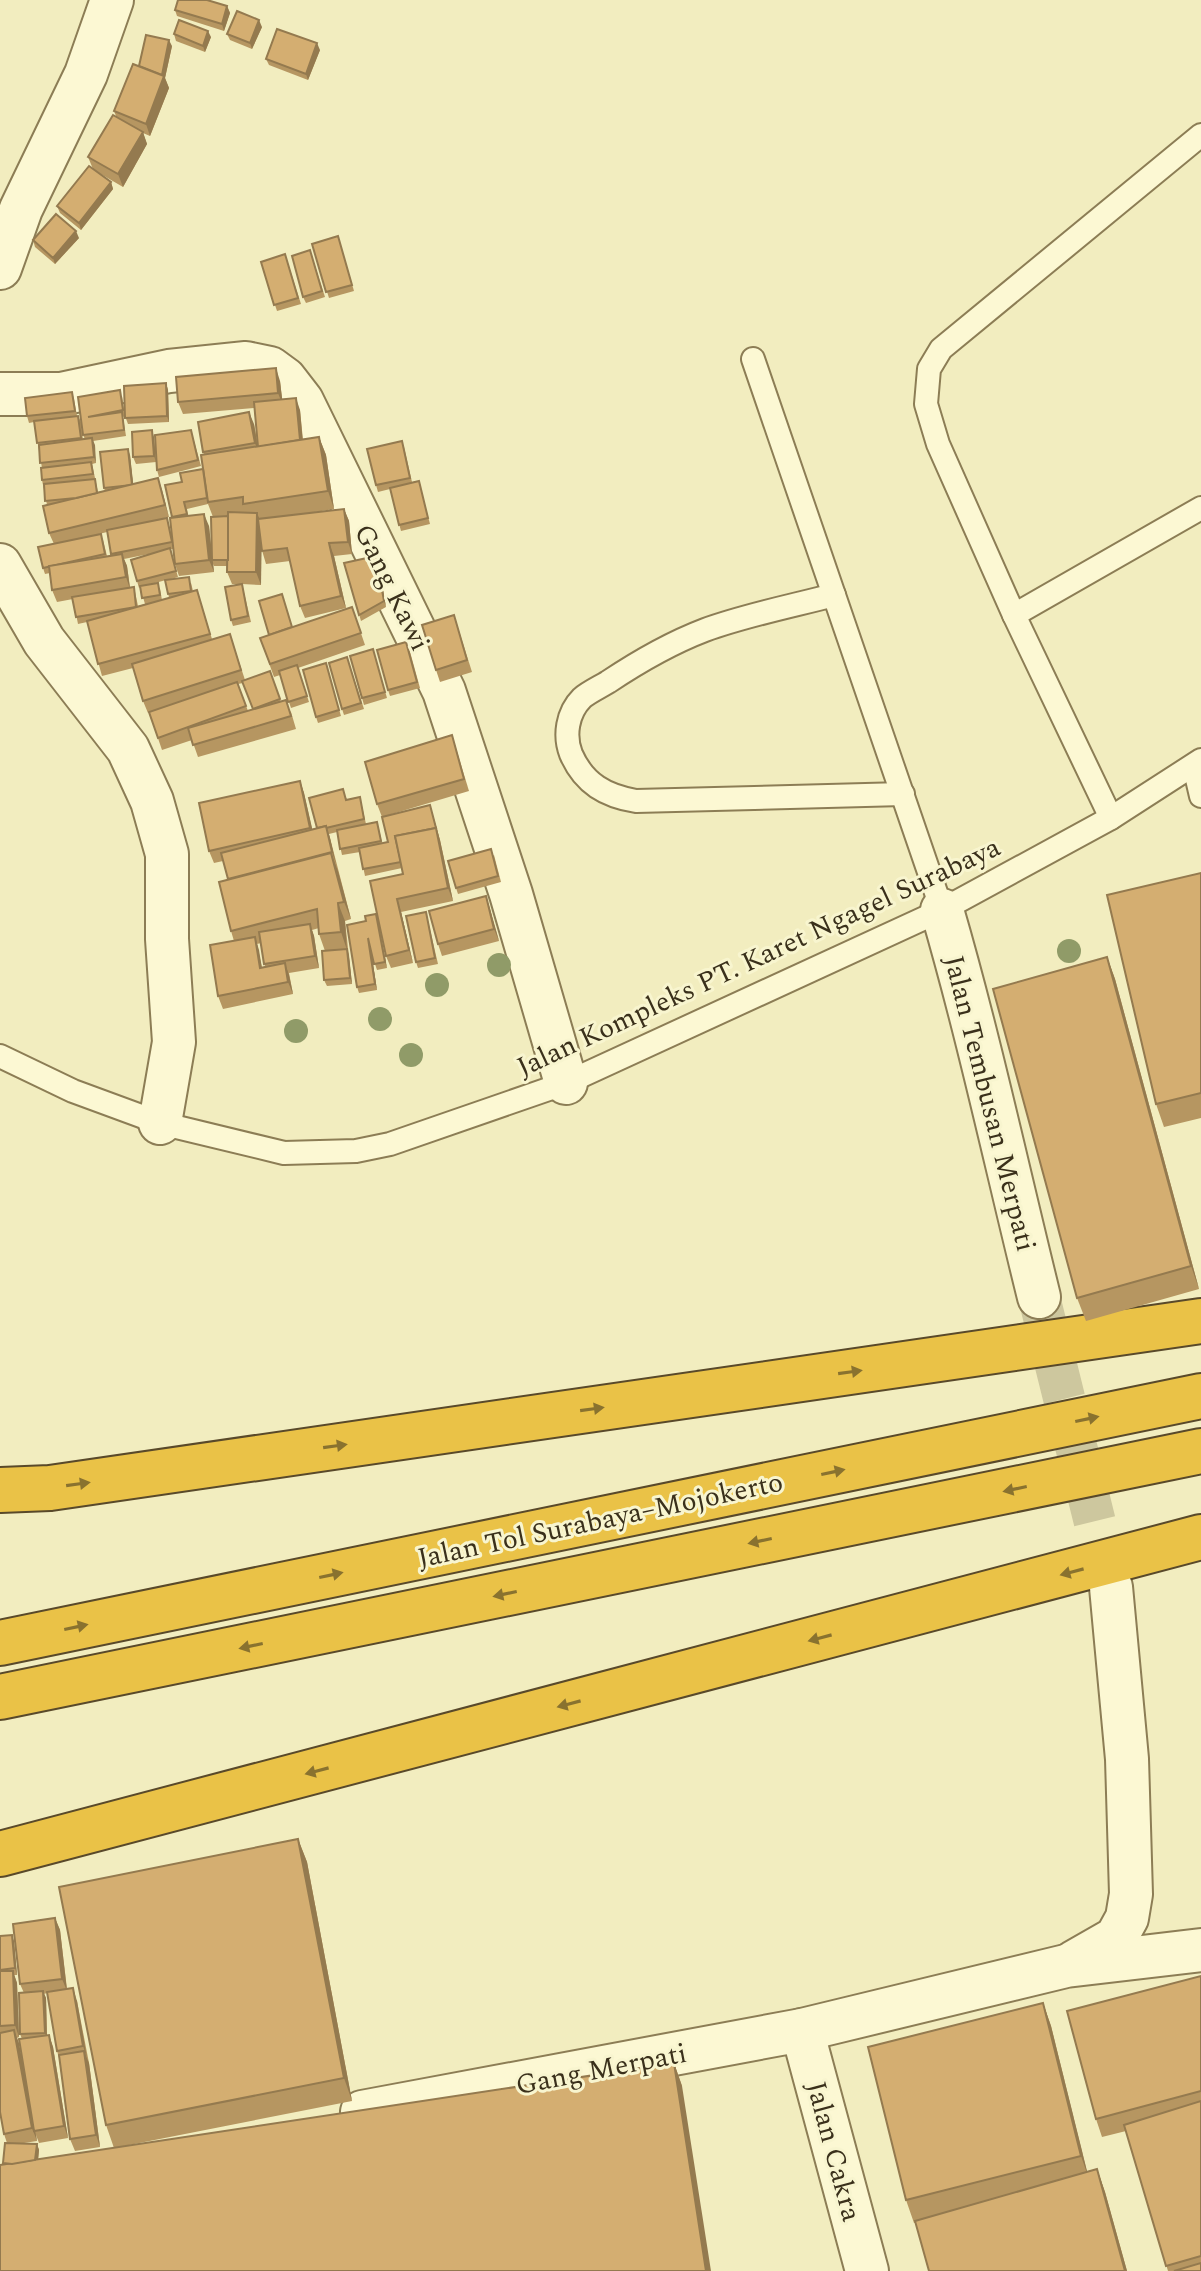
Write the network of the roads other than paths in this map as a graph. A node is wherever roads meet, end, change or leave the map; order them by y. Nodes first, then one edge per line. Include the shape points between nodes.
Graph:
1 (112, 0) edge
2 (1201, 135) edge
3 (0, 268) edge
4 (753, 359) dead end
5 (0, 394) edge
6 (1201, 508) edge
7 (0, 565) edge
8 (834, 595) junction
9 (1014, 615) junction
10 (1197, 763) edge
11 (903, 794) junction
12 (1201, 796) edge
13 (1111, 818) junction
14 (942, 910) junction
15 (0, 1056) edge
16 (566, 1083) junction
17 (160, 1123) junction
18 (1039, 1297) tunnel mouth
19 (1201, 1321) edge
20 (1201, 1396) edge
21 (1201, 1451) edge
22 (0, 1490) edge
23 (1201, 1537) edge
24 (1111, 1587) tunnel mouth
25 (0, 1643) edge
26 (0, 1697) edge
27 (0, 1854) edge
28 (1201, 1950) edge
29 (1066, 1966) junction
30 (802, 2030) junction
31 (332, 2118) edge
32 (867, 2271) edge

1 - 3 street via 86,74 21,209
2 - 9 lane via 941,349 929,369 926,404 938,444
4 - 8 lane
5 - 16 street, Gang Kawi via 61,394 169,371 246,363 270,368 285,379 302,401 444,691
6 - 9 lane
7 - 17 street via 44,641 128,749 152,801 167,854 174,1042
8 - 11 lane
8 - 11 lane via 704,630 638,662 581,699 566,734 570,752 596,789 636,801
9 - 13 lane
10 - 12 lane
10 - 13 lane, Jalan Kompleks PT. Karet Ngagel Surabaya
11 - 14 lane
13 - 14 lane, Jalan Kompleks PT. Karet Ngagel Surabaya
14 - 16 lane, Jalan Kompleks PT. Karet Ngagel Surabaya
14 - 18 street, Jalan Tembusan Merpati
15 - 17 lane, Jalan Kompleks PT. Karet Ngagel Surabaya via 73,1091
16 - 17 lane, Jalan Kompleks PT. Karet Ngagel Surabaya via 356,1151 284,1153
22 -> 19 highway via 50,1488
25 -> 20 highway, Jalan Tol Surabaya–Mojokerto
21 -> 26 highway, Jalan Tol Surabaya–Mojokerto
23 -> 27 highway
24 - 29 street via 1127,1759 1131,1894 1116,1938
28 - 29 street, Gang Merpati
29 - 30 street, Gang Merpati
30 - 31 street, Gang Merpati
30 - 32 street, Jalan Cakra

